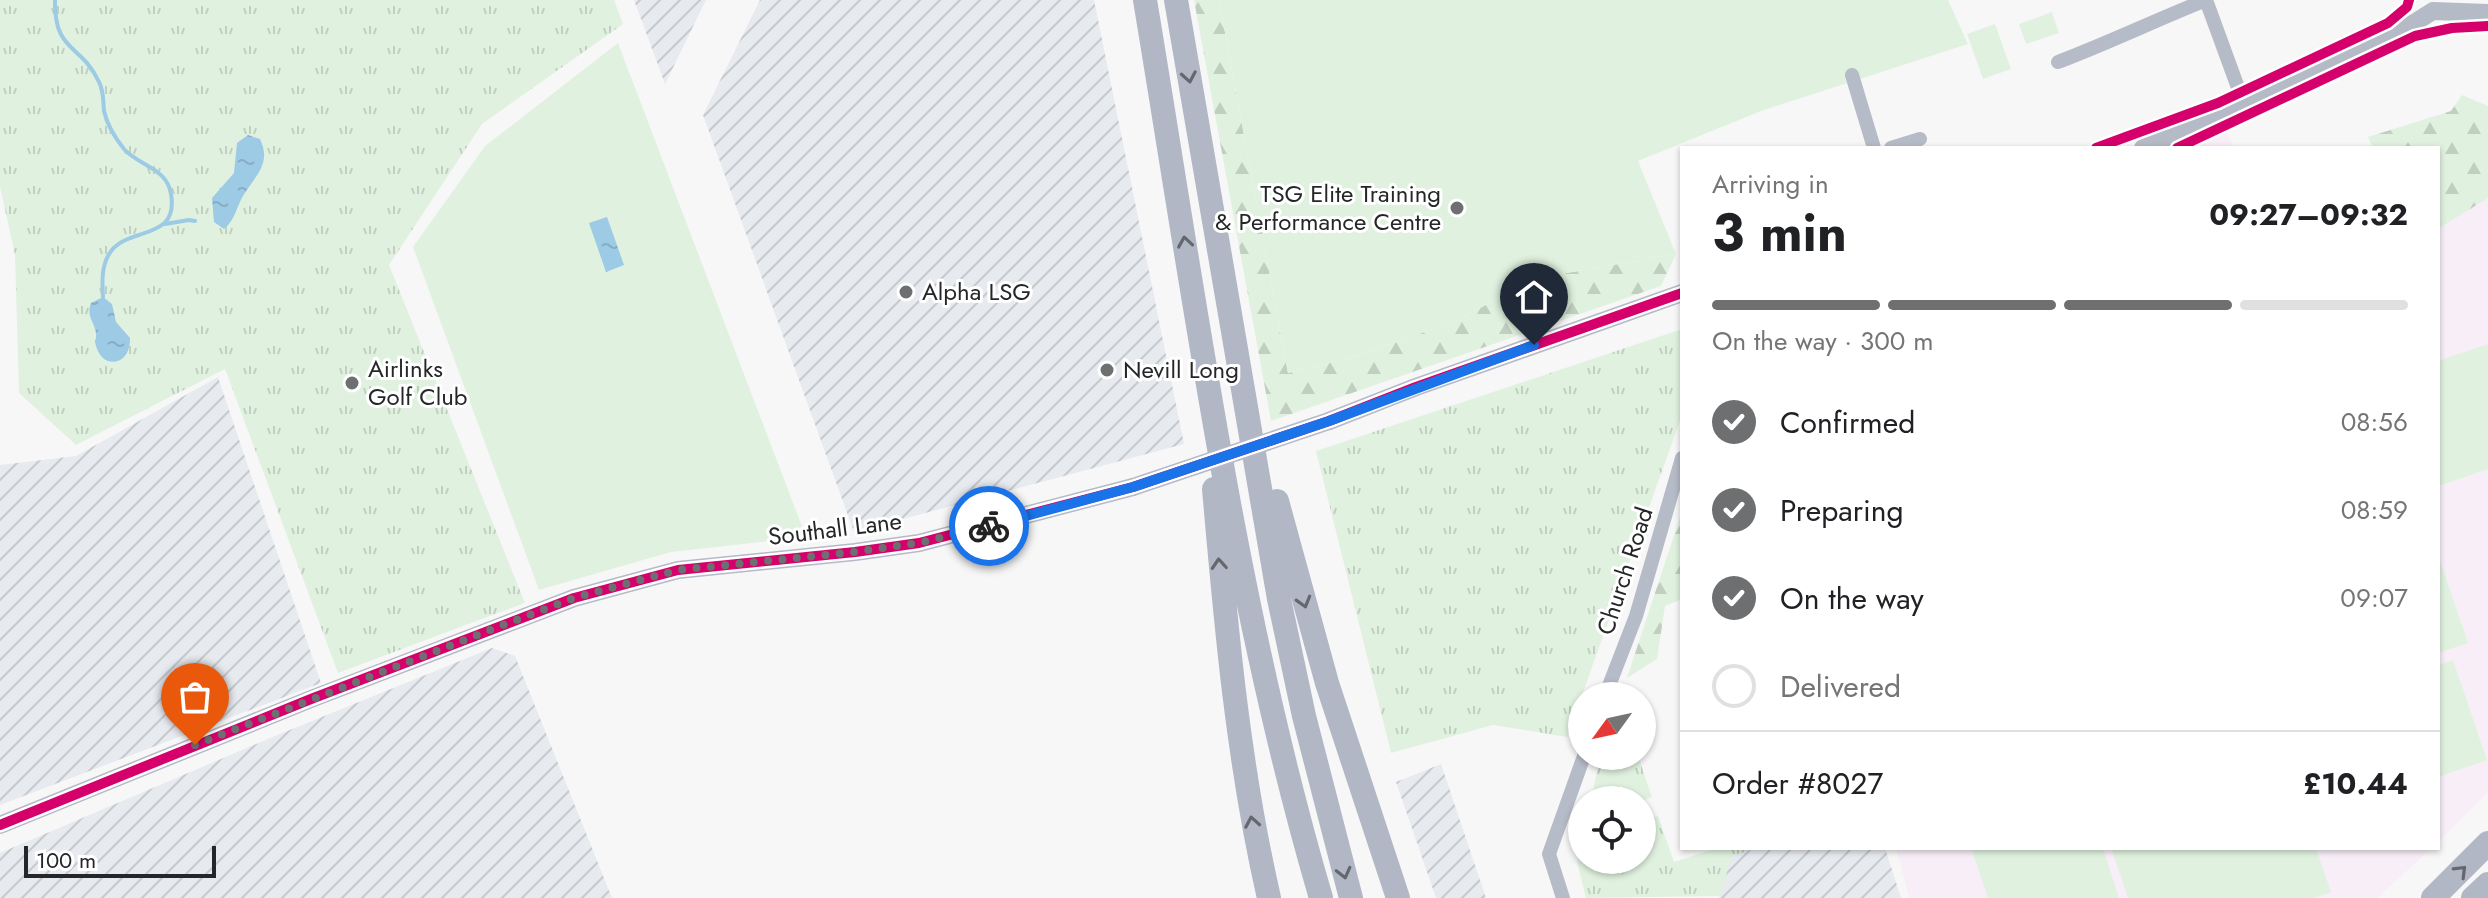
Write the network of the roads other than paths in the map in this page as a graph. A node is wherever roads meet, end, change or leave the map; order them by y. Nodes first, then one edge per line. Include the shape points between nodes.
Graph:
1 (1145, 0) edge
2 (1176, 0) edge
3 (2206, 0) edge
4 (2431, 5) edge
5 (2488, 13) edge
6 (2058, 62) dead end
7 (1852, 75) dead end
8 (2244, 104) junction
9 (1920, 139) dead end
10 (1873, 146) edge
11 (1897, 146) edge
12 (2148, 146) edge
13 (1680, 294) edge
14 (1229, 309) junction
15 (1198, 319) junction
16 (1680, 465) edge
17 (1610, 682) edge
18 (1579, 770) edge
19 (0, 825) edge
20 (2488, 843) edge
21 (2488, 884) edge
22 (1269, 898) edge
23 (1321, 898) edge
24 (1351, 898) edge
25 (1398, 898) edge
26 (1563, 898) edge
27 (2433, 898) edge
28 (2473, 898) edge

15 -> 1 highway
2 -> 14 highway
3 - 6 street
3 - 8 street
4 - 5 street
4 - 8 street via 2414,23
7 - 10 street
8 - 12 street
9 - 11 street
13 - 19 street, Southall Lane, bridge via 1133,487 919,543 678,570 574,598
14 -> 24 highway via 1290,652
14 -> 25 highway via 1294,569
22 -> 15 highway via 1230,669
15 - 23 highway via 1259,652
16 - 17 street, Church Road via 1636,616
18 - 26 street via 1549,854
27 -> 20 highway
21 - 28 highway

